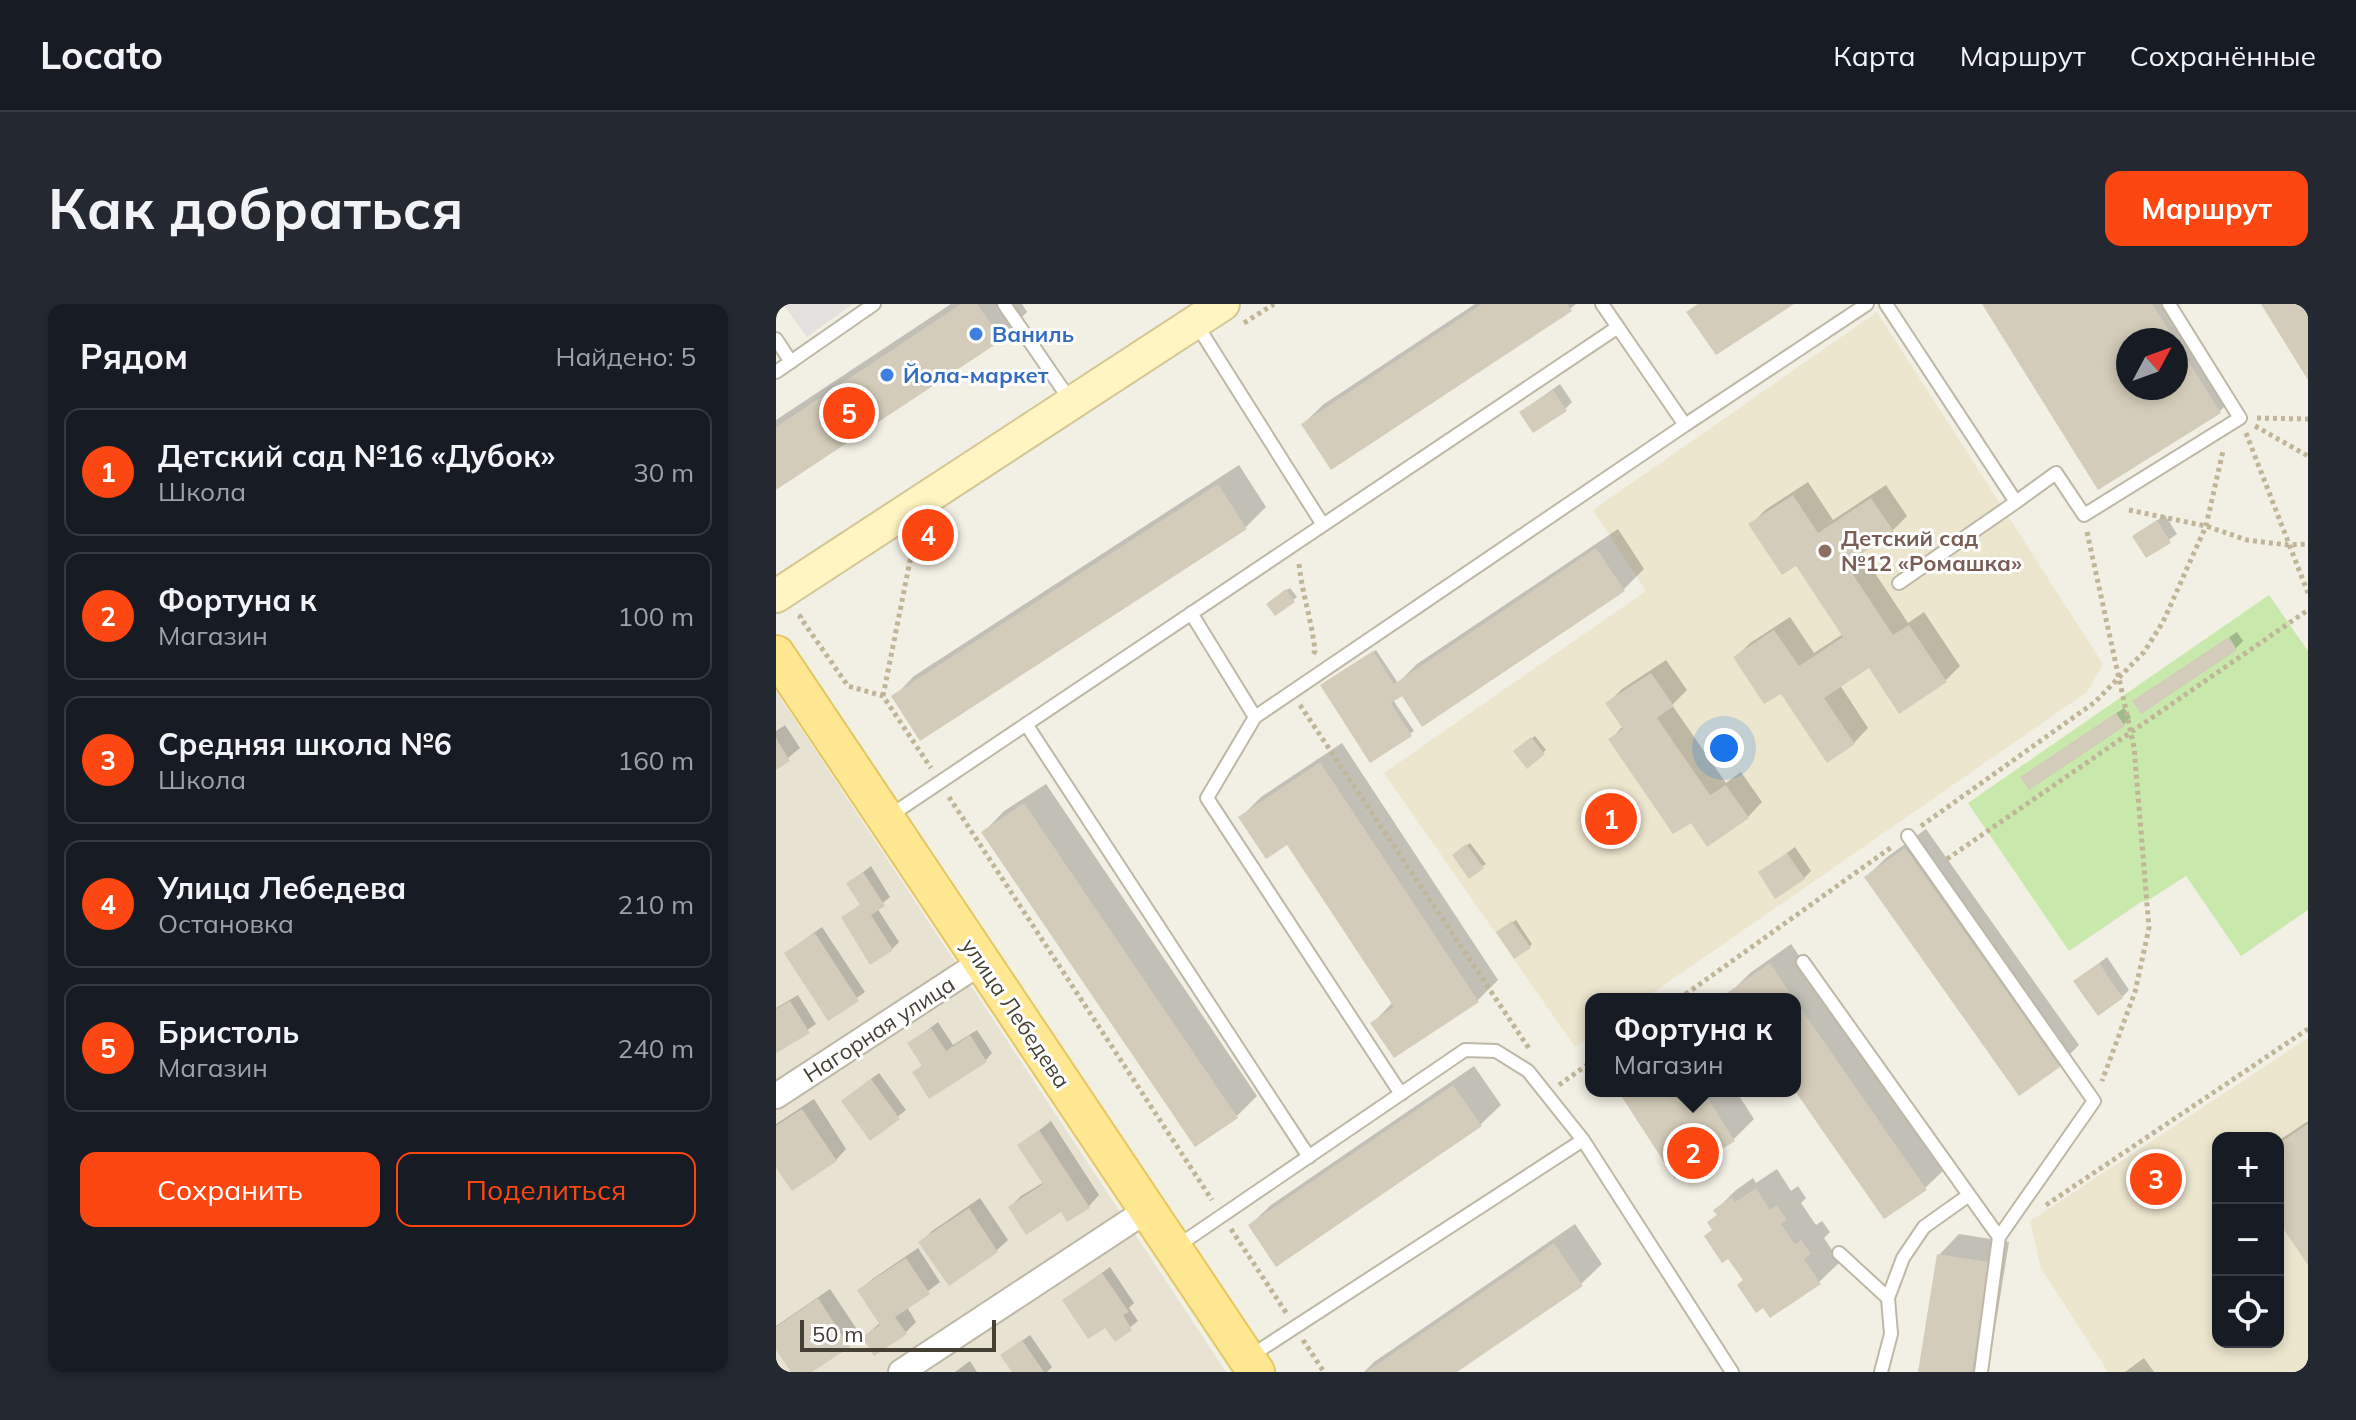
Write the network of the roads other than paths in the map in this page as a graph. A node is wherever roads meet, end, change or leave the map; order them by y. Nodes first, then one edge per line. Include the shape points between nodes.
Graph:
1 (874, 304) edge
2 (1004, 304) edge
3 (1223, 304) edge
4 (1602, 304) edge
5 (1867, 304) edge
6 (1886, 304) edge
7 (2169, 304) edge
8 (1195, 322) junction
9 (1618, 327) junction
10 (776, 339) edge
11 (791, 362) junction
12 (776, 372) edge
13 (1072, 403) junction
14 (1685, 425) junction
15 (2016, 502) junction
16 (1323, 525) junction
17 (1899, 583) dead end
18 (788, 606) edge
19 (1191, 613) junction
20 (776, 654) edge
21 (1255, 717) junction
22 (1026, 724) junction
23 (886, 819) junction
24 (1908, 836) dead end
25 (981, 962) junction
26 (1803, 962) dead end
27 (1401, 1094) junction
28 (776, 1096) edge
29 (1583, 1140) junction
30 (1309, 1157) junction
31 (1969, 1195) junction
32 (1147, 1210) junction
33 (1999, 1237) junction
34 (1173, 1249) junction
35 (1839, 1253) dead end
36 (1888, 1298) junction
37 (1251, 1365) edge
38 (901, 1372) edge
39 (1732, 1372) edge
40 (1881, 1372) edge
41 (1981, 1372) edge

1 - 11 lane
2 - 13 lane
3 - 8 street
4 - 9 lane
5 - 14 lane
6 - 15 lane
7 - 15 lane via 2240,418 2084,515 2056,473
8 - 13 street
8 - 16 lane
9 - 14 lane
9 - 16 lane
10 - 11 lane
11 - 12 lane
13 - 18 street
14 - 21 lane
15 - 17 lane
16 - 19 lane
19 - 21 lane
19 - 22 lane
20 - 23 main road, улица Лебедева
21 - 27 lane via 1207,798
22 - 23 lane
22 - 30 lane
23 - 25 main road, улица Лебедева
24 - 33 lane via 2094,1101
25 - 28 street, Нагорная улица
25 - 32 main road, улица Лебедева
26 - 31 lane
27 - 29 lane via 1465,1050 1496,1051 1528,1071
27 - 30 lane
29 - 37 lane via 1295,1327
29 - 39 lane
30 - 34 lane
31 - 33 lane
31 - 36 lane via 1924,1227 1903,1258
32 - 34 main road, улица Лебедева
32 - 38 street
33 - 41 lane
34 - 37 main road, улица Лебедева
35 - 36 lane
36 - 40 lane via 1891,1334

